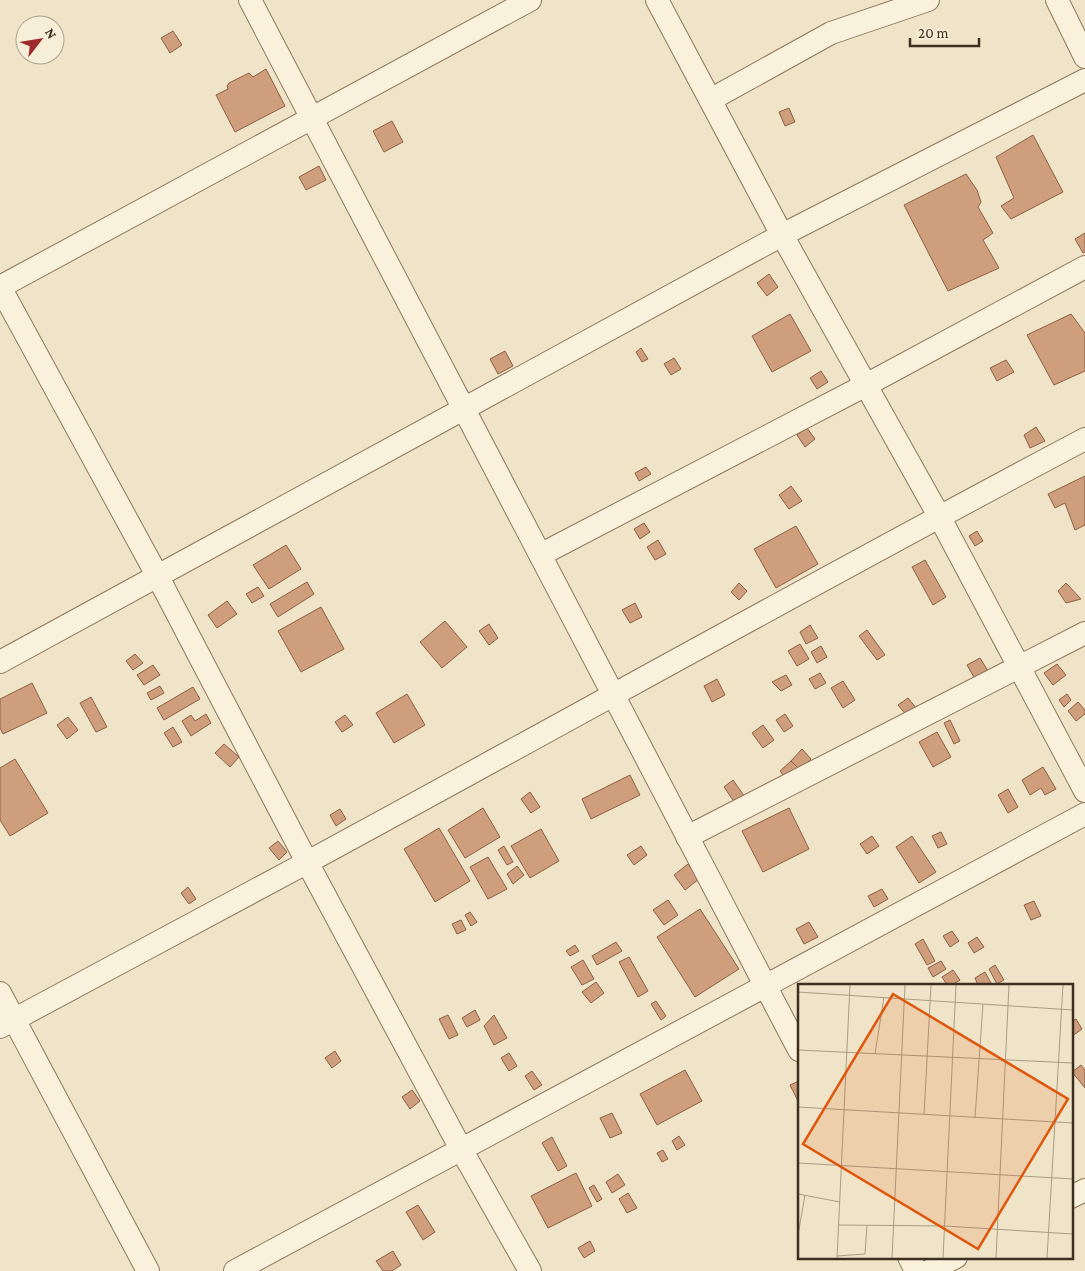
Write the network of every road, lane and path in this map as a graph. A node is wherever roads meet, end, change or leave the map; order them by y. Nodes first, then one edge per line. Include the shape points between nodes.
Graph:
1 (250, 0) edge
2 (530, 0) edge
3 (657, 0) edge
4 (928, 0) edge
5 (1056, 0) edge
6 (1085, 57) edge
7 (1085, 80) edge
8 (710, 100) junction
9 (311, 118) junction
10 (782, 235) junction
11 (1085, 267) edge
12 (0, 287) edge
13 (866, 385) junction
14 (464, 410) junction
15 (1085, 439) edge
16 (939, 516) junction
17 (540, 555) junction
18 (158, 576) junction
19 (1085, 633) edge
20 (0, 662) edge
21 (1019, 668) junction
22 (613, 694) junction
23 (1085, 791) edge
24 (1085, 814) edge
25 (688, 838) junction
26 (307, 862) junction
27 (765, 987) junction
28 (0, 994) edge
29 (7, 1023) edge
30 (798, 1048) edge
31 (461, 1149) junction
32 (1085, 1190) edge
33 (1072, 1196) edge
34 (909, 1258) edge
35 (954, 1258) edge
36 (148, 1271) edge
37 (235, 1271) edge
38 (530, 1271) edge
39 (916, 1271) edge
40 (930, 1271) edge

1 - 9 street
2 - 9 street
3 - 8 street
4 - 8 street via 831,33
5 - 6 street
7 - 10 street
8 - 10 street
9 - 12 street
9 - 14 street
10 - 13 street
10 - 14 street
11 - 13 street
12 - 18 street
13 - 16 street
13 - 17 street
14 - 17 street
14 - 18 street
15 - 16 street
16 - 21 street
16 - 22 street
17 - 22 street
18 - 20 street
18 - 26 street
19 - 21 street
21 - 23 street
21 - 25 street
22 - 25 street
22 - 26 street
24 - 27 street
25 - 27 street
26 - 29 street
26 - 31 street
27 - 30 street
27 - 31 street
28 - 29 street
29 - 36 street
31 - 37 street
31 - 38 street
32 - 33 street
34 - 39 street
35 - 40 street

